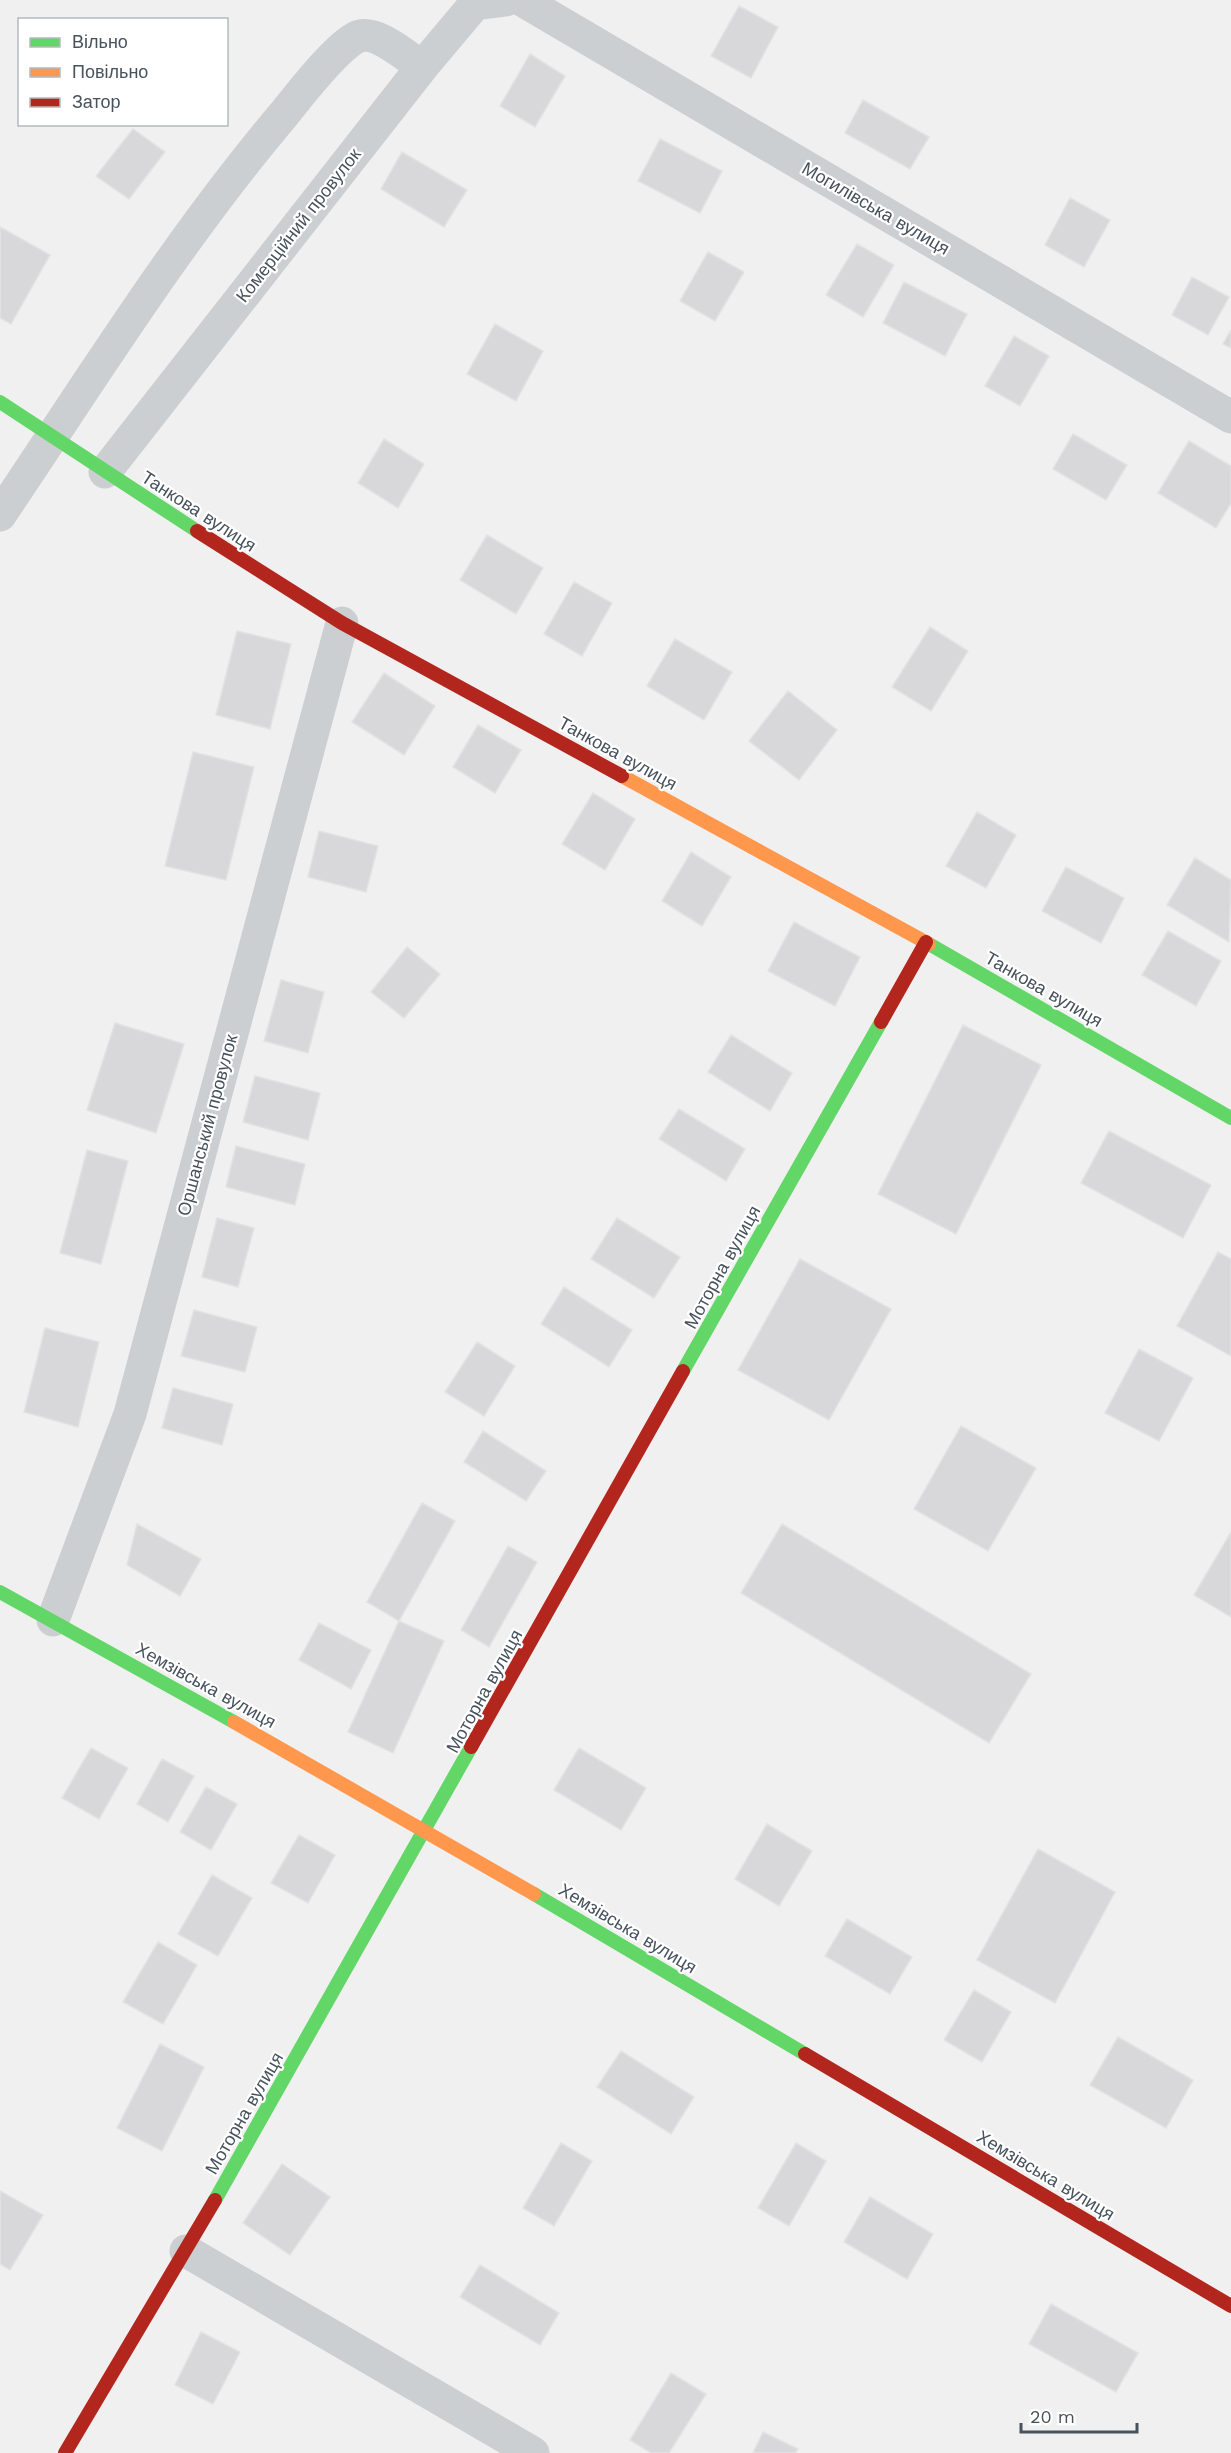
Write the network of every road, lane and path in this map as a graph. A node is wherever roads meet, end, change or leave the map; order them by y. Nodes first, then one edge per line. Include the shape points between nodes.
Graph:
1 (506, 0) edge
2 (522, 0) edge
3 (422, 67) junction
4 (0, 402) edge
5 (1231, 417) edge
6 (53, 436) junction
7 (105, 472) junction
8 (0, 515) edge
9 (342, 624) junction
10 (926, 942) junction
11 (1231, 1118) edge
12 (0, 1592) edge
13 (53, 1620) junction
14 (426, 1830) junction
15 (186, 2251) junction
16 (1231, 2306) edge
17 (65, 2453) edge
18 (533, 2453) edge

1 - 3 street, Комерційний провулок via 476,4
2 - 5 street, Могилівська вулиця
3 - 6 street via 374,35 356,37 318,73 186,241
3 - 7 street, Комерційний провулок
4 - 6 street, Танкова вулиця
6 - 7 street, Танкова вулиця
6 - 8 street
7 - 9 street, Танкова вулиця
9 - 10 street, Танкова вулиця
9 - 13 street, Оршанський провулок via 130,1414
10 - 11 street, Танкова вулиця
10 - 14 street, Моторна вулиця
12 - 13 street, Хемзівська вулиця
13 - 14 street, Хемзівська вулиця
14 - 15 street, Моторна вулиця
14 - 16 street, Хемзівська вулиця
15 - 17 street, Моторна вулиця
15 - 18 street

